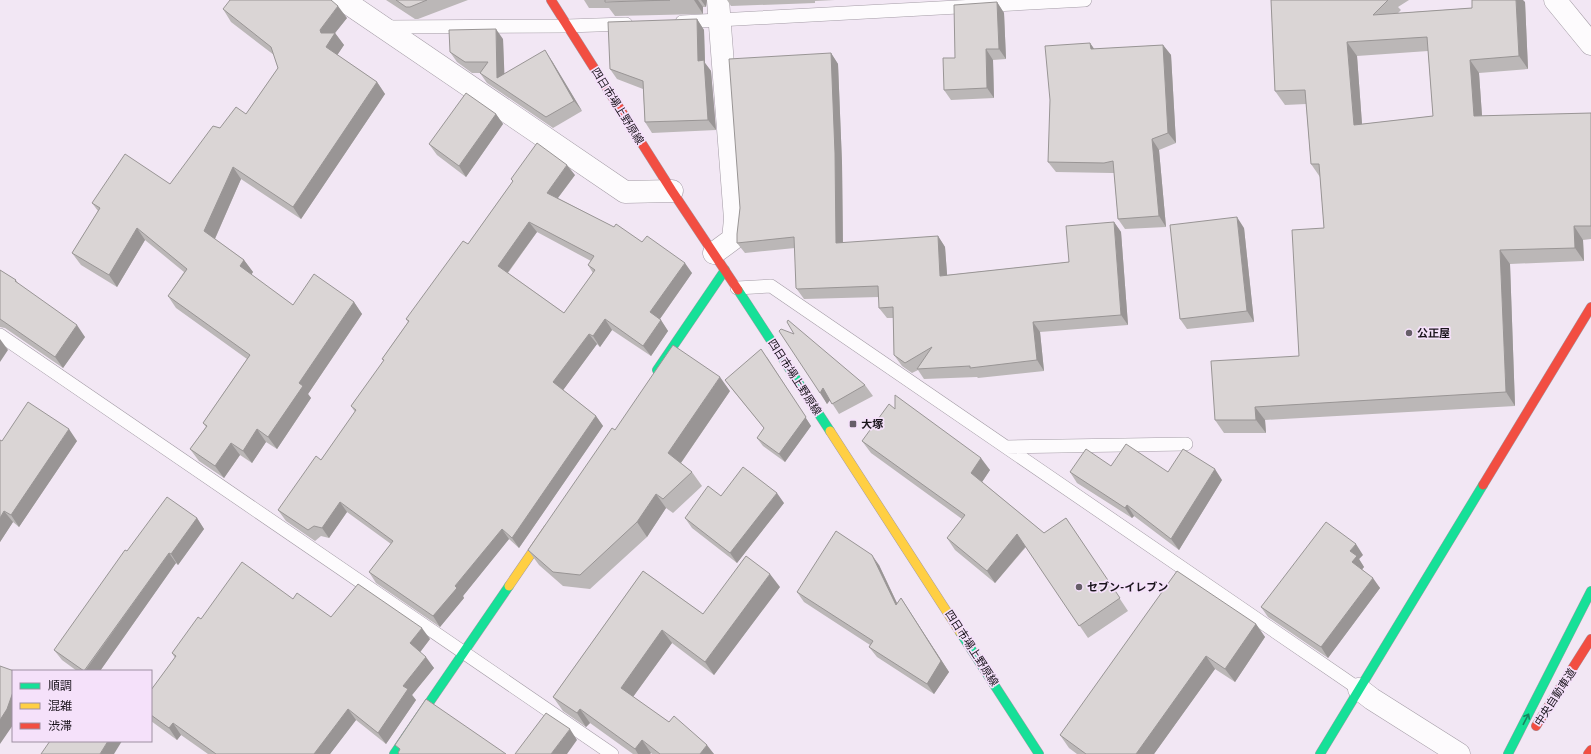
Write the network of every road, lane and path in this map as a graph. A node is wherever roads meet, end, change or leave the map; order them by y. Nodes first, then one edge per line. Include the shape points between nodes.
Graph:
1 (343, 0) edge
2 (551, 0) edge
3 (1085, 0) edge
4 (1555, 0) edge
5 (719, 10) edge
6 (671, 23) edge
7 (639, 24) edge
8 (567, 26) junction
9 (382, 27) junction
10 (1591, 44) edge
11 (672, 191) junction
12 (719, 262) junction
13 (738, 288) junction
14 (1591, 307) edge
15 (0, 335) edge
16 (653, 376) edge
17 (1186, 444) dead end
18 (1006, 447) junction
19 (554, 520) edge
20 (1591, 591) edge
21 (1591, 639) edge
22 (464, 652) junction
23 (1365, 694) junction
24 (1531, 734) dead end
25 (1591, 750) edge
26 (394, 754) edge
27 (612, 754) edge
28 (1040, 754) edge
29 (1320, 754) edge
30 (1459, 754) edge
31 (1508, 754) edge
32 (1588, 754) edge

1 - 9 street
2 - 8 main road, 四日市場上野原線
3 - 5 lane
4 - 10 street
5 - 6 lane
5 - 12 street via 735,219 733,239
7 - 8 lane
8 - 9 lane
8 - 11 main road, 四日市場上野原線
9 - 11 street via 624,192
11 - 12 main road, 四日市場上野原線
12 - 13 main road, 四日市場上野原線
12 - 16 main road
13 - 18 lane via 771,286
13 - 28 main road, 四日市場上野原線
14 - 23 main road
15 - 22 lane
17 - 18 lane
18 - 23 lane
19 - 22 main road
31 -> 20 main road
21 - 24 main road, 中央自動車道
22 - 26 main road
22 - 27 lane
23 - 29 main road
23 - 30 street
25 - 32 main road

